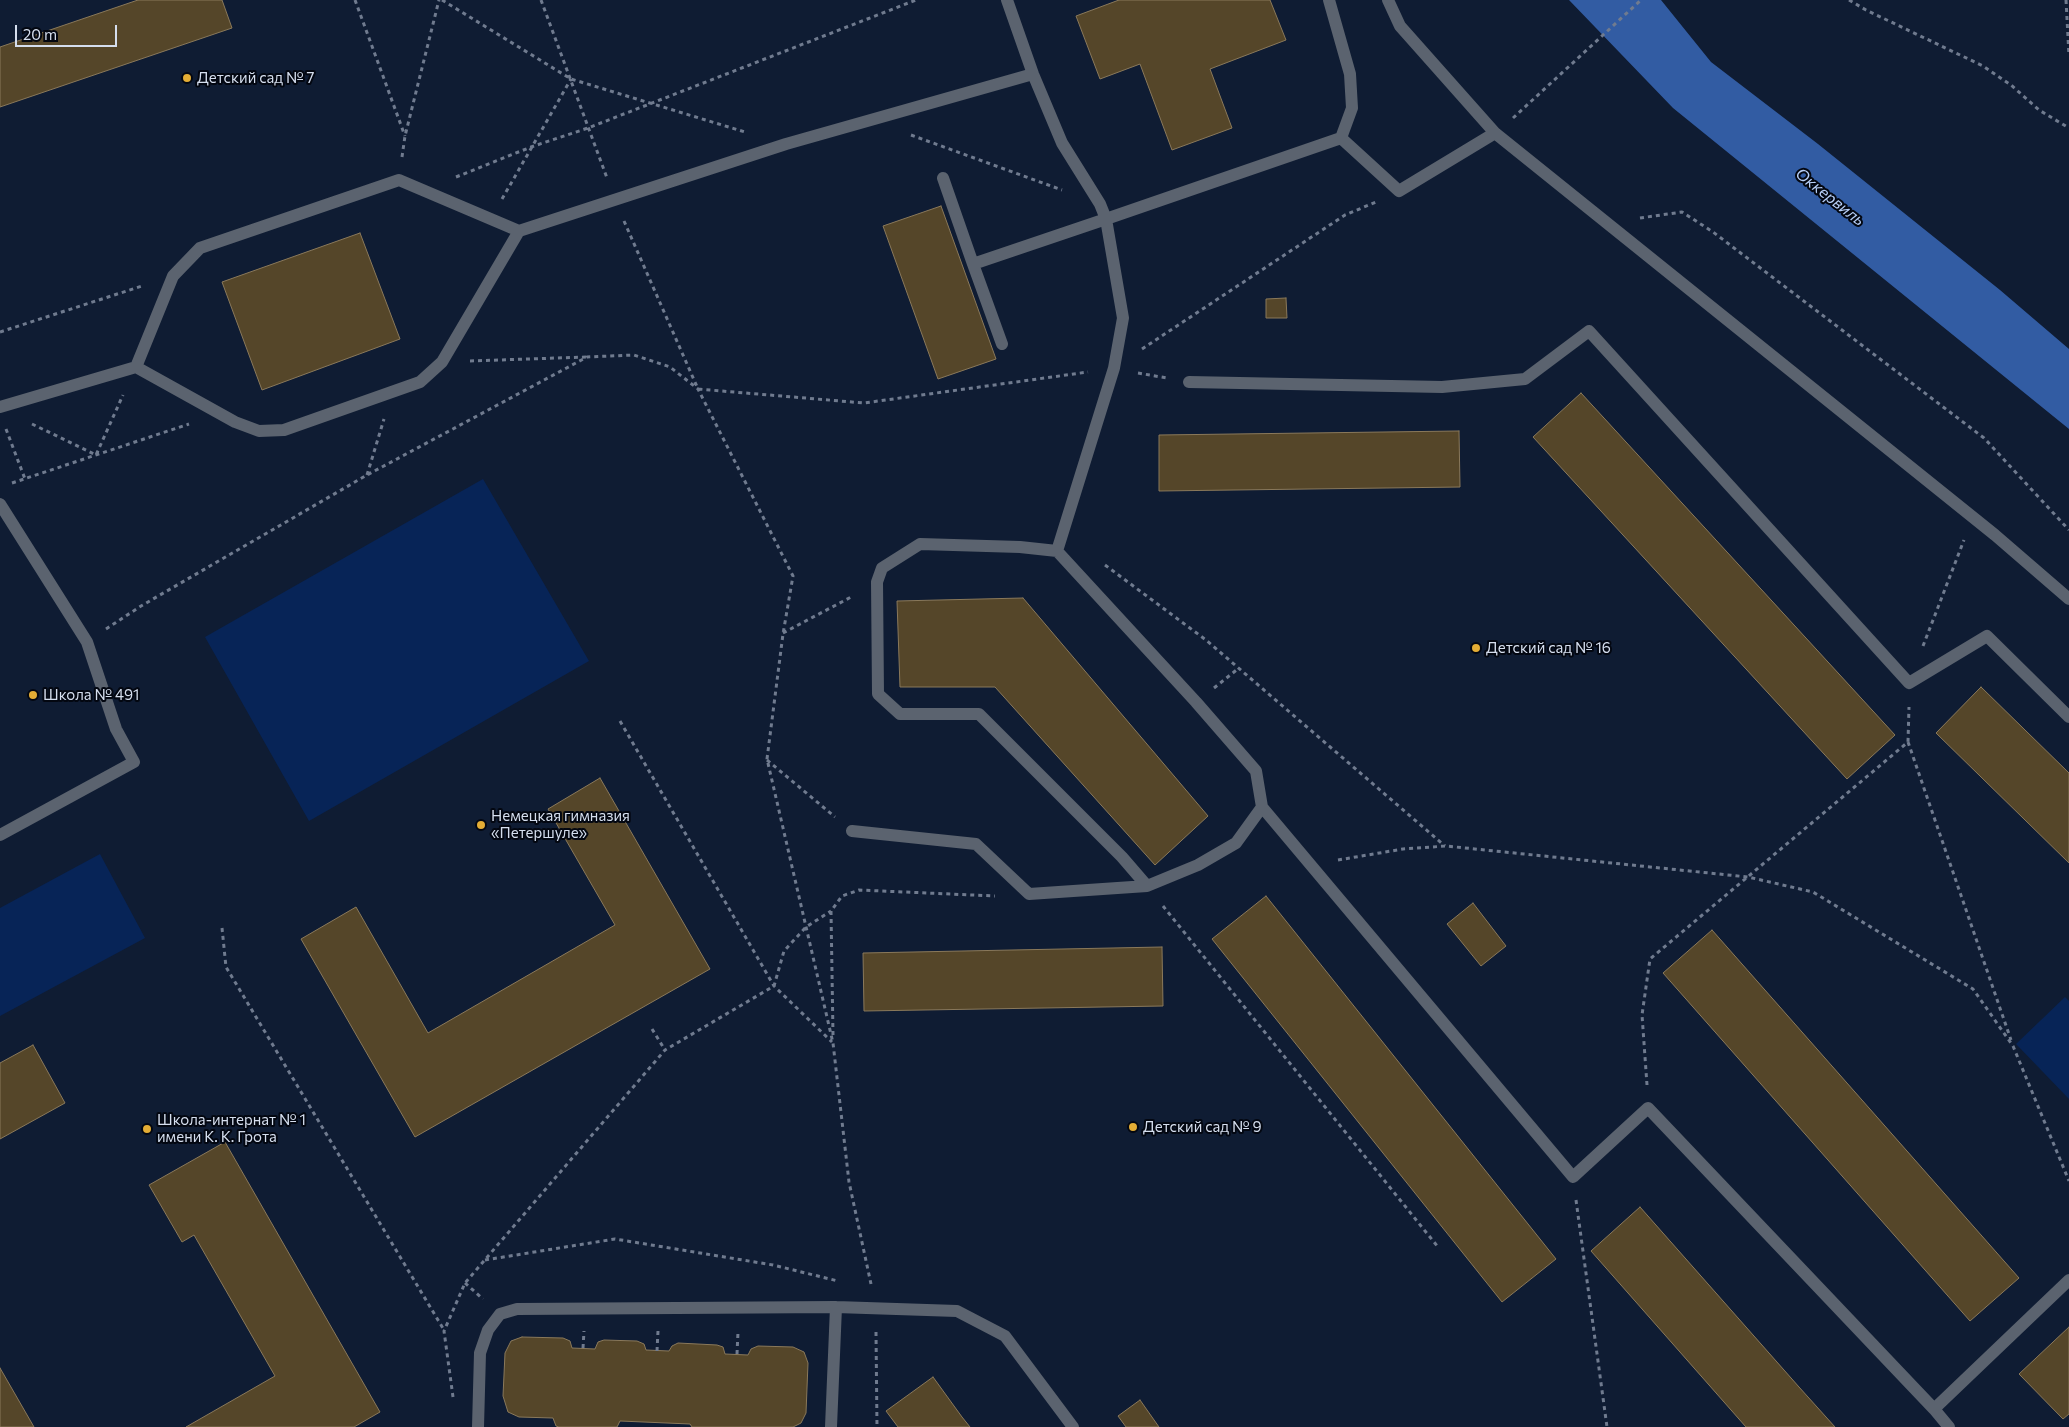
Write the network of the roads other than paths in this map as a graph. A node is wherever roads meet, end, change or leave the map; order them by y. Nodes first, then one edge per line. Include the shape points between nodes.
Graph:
1 (1007, 0) edge
2 (1329, 0) edge
3 (1388, 0) edge
4 (1033, 74) junction
5 (1495, 133) junction
6 (1341, 138) junction
7 (942, 178) dead end
8 (1106, 219) junction
9 (520, 231) junction
10 (973, 264) junction
11 (1002, 344) dead end
12 (136, 367) junction
13 (1189, 382) road end
14 (2, 414) edge
15 (0, 504) edge
16 (1057, 551) junction
17 (2069, 599) edge
18 (2069, 717) edge
19 (1262, 807) junction
20 (852, 831) road end
21 (0, 835) edge
22 (1147, 886) junction
23 (2069, 1280) edge
24 (836, 1307) junction
25 (1934, 1409) junction
26 (478, 1427) edge
27 (831, 1427) edge
28 (1073, 1427) edge
29 (1949, 1427) edge

1 - 4 lane
2 - 6 lane via 1350,74 1352,108
3 - 5 lane via 1400,26
4 - 8 lane via 1062,143
4 - 9 lane via 786,144
5 - 6 lane via 1399,191
5 - 17 lane via 1973,517
6 - 8 lane
7 - 10 lane
8 - 10 lane
8 - 16 lane via 1123,318 1114,368
9 - 12 lane via 400,180 200,248 173,276
9 - 12 lane via 442,362 420,382 392,392 284,430 259,431 235,422
10 - 11 lane
12 - 14 lane
13 - 18 lane via 1442,387 1524,379 1589,331 1909,683 1987,636
15 - 21 lane via 87,642 116,728 134,762
16 - 19 lane via 1256,771
16 - 22 lane via 920,544 882,568 877,582 878,694 900,714 979,714
19 - 22 lane via 1236,843 1198,865
19 - 25 lane via 1573,1177 1648,1108
20 - 22 lane via 976,844 1029,894
23 - 25 lane
24 - 26 lane via 517,1308 500,1314 488,1330 480,1353
24 - 27 lane
24 - 28 lane via 958,1311 1005,1336
25 - 29 lane

